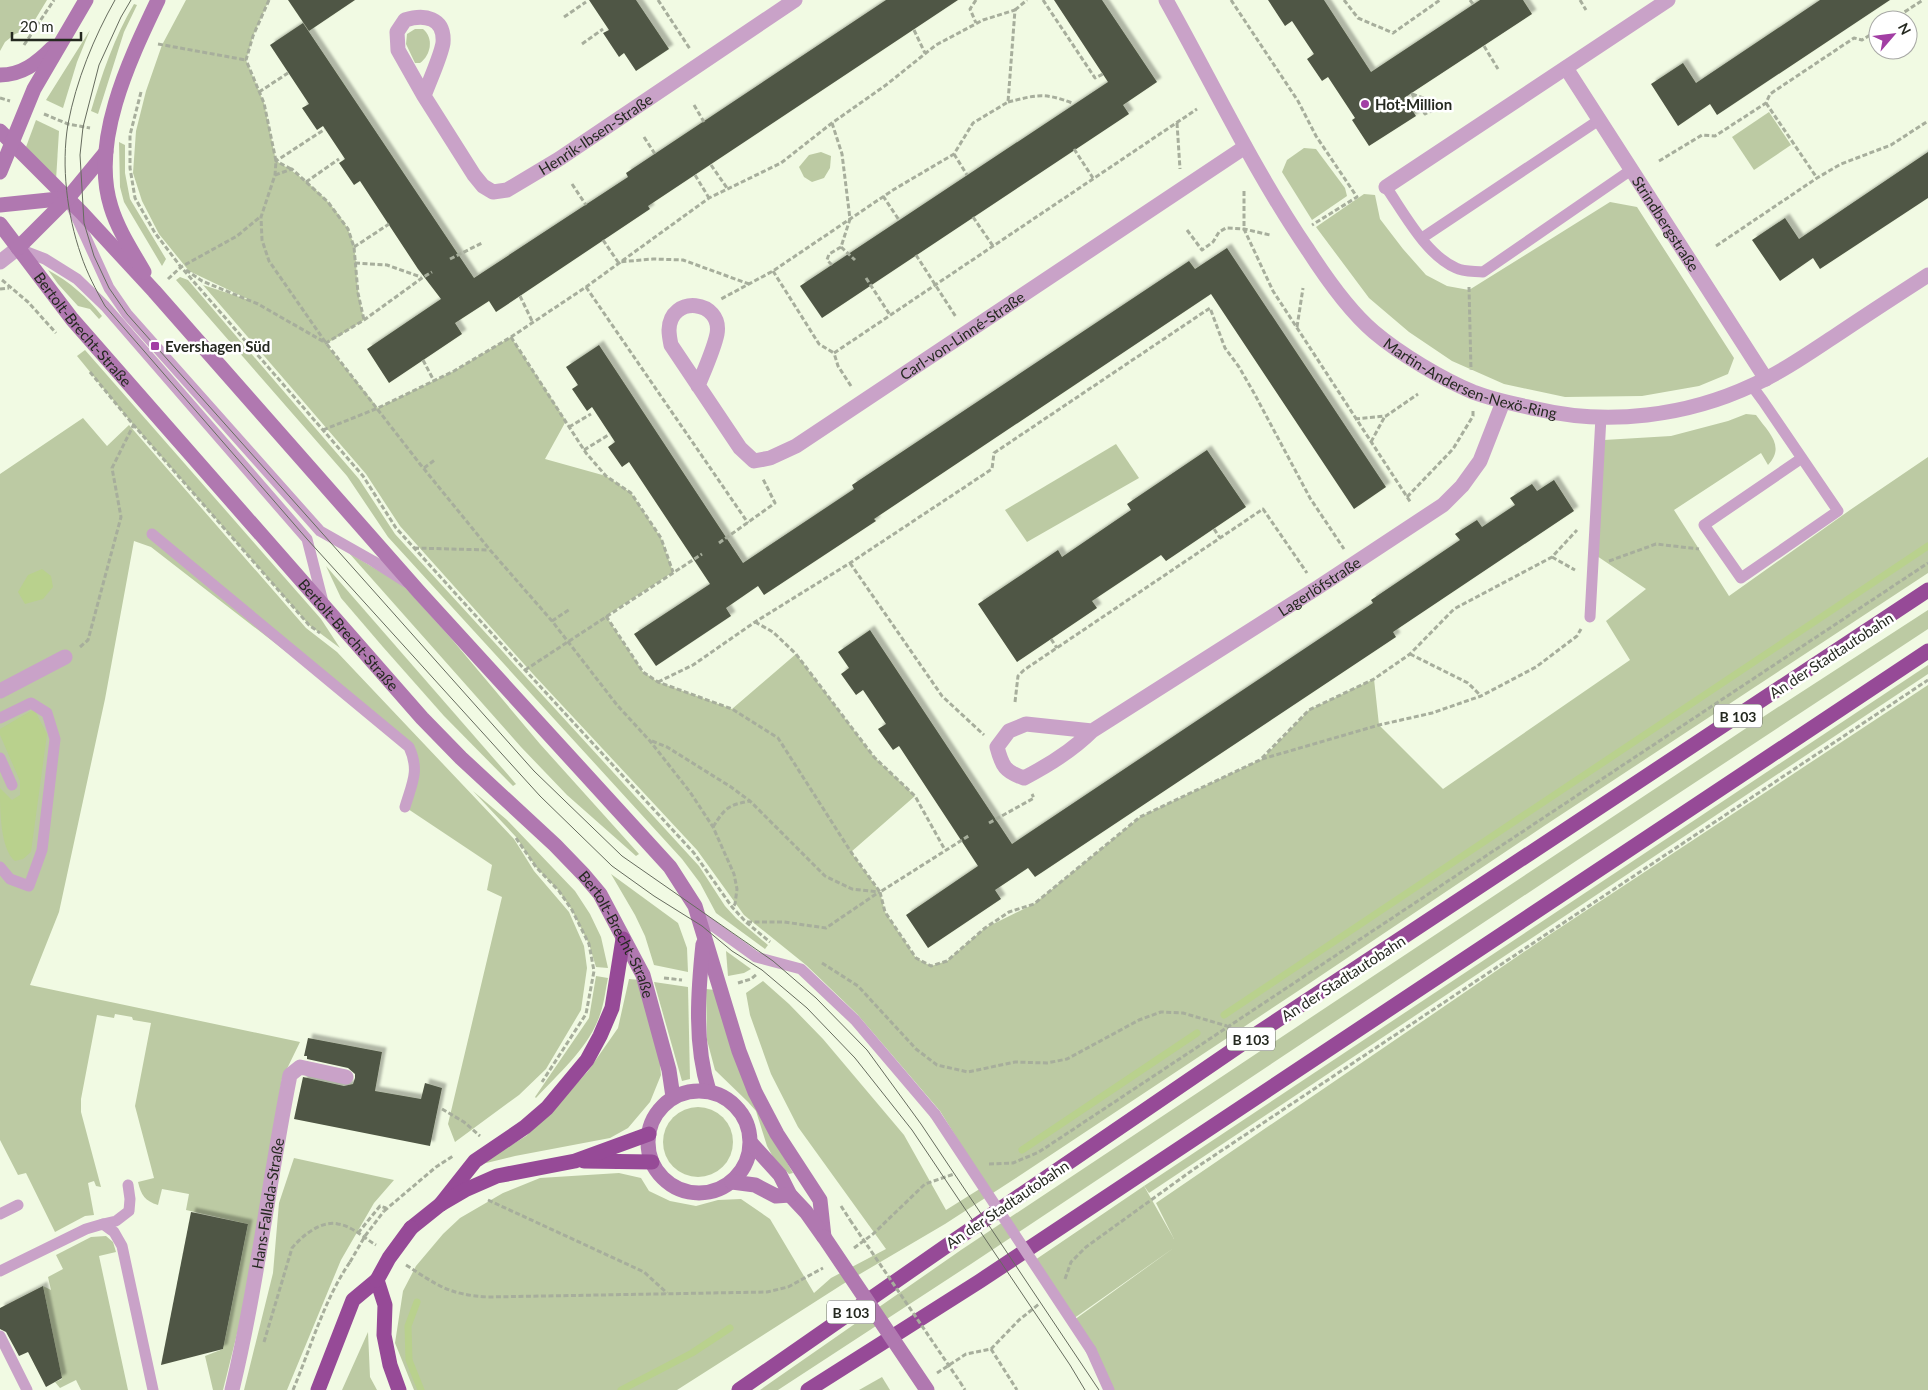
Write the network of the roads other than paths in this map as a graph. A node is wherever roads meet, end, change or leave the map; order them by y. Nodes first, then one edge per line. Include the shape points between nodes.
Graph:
1 (86, 0) edge
2 (158, 0) edge
3 (794, 0) edge
4 (1166, 0) edge
5 (1668, 0) edge
6 (66, 34) junction
7 (1566, 68) junction
8 (0, 75) edge
9 (424, 96) junction
10 (1599, 120) junction
11 (0, 131) edge
12 (12, 143) junction
13 (1245, 147) junction
14 (106, 152) junction
15 (1631, 170) junction
16 (0, 172) edge
17 (1386, 187) joint
18 (68, 198) junction
19 (0, 205) edge
20 (0, 224) edge
21 (1422, 238) junction
22 (18, 248) junction
23 (0, 262) edge
24 (1928, 275) edge
25 (154, 291) junction
26 (1759, 382) junction
27 (698, 386) junction
28 (1503, 402) junction
29 (1601, 417) junction
30 (1802, 458) junction
31 (152, 534) dead end
32 (1928, 590) edge
33 (420, 592) junction
34 (325, 608) junction
35 (1590, 617) road end
36 (1928, 651) edge
37 (65, 657) road end
38 (0, 691) edge
39 (0, 718) edge
40 (1092, 731) junction
41 (0, 758) edge
42 (12, 785) dead end
43 (405, 807) dead end
44 (0, 858) edge
45 (0, 866) edge
46 (10, 879) junction
47 (699, 916) junction
48 (704, 936) junction
49 (622, 939) junction
50 (346, 1077) dead end
51 (709, 1091) junction
52 (674, 1097) junction
53 (649, 1134) junction
54 (751, 1143) junction
55 (575, 1161) junction
56 (652, 1162) junction
57 (732, 1182) junction
58 (128, 1185) dead end
59 (790, 1195) junction
60 (441, 1204) junction
61 (18, 1205) dead end
62 (0, 1214) edge
63 (103, 1224) junction
64 (824, 1237) junction
65 (0, 1271) edge
66 (376, 1280) junction
67 (0, 1336) edge
68 (27, 1390) edge
69 (153, 1390) edge
70 (232, 1390) edge
71 (318, 1390) edge
72 (400, 1390) edge
73 (739, 1390) edge
74 (808, 1390) edge
75 (927, 1390) edge
76 (1109, 1390) edge

1 - 6 main road
2 - 14 main road via 120,85
3 - 9 street, Henrik-Ibsen-Straße via 508,190 493,192 482,186
4 - 13 street, Martin-Andersen-Nexö-Ring
5 - 7 street
6 - 8 main road via 36,63 17,73
6 - 12 main road via 26,106
7 - 10 street, Strindbergstraße
7 - 17 street
9 - 9 street, Henrik-Ibsen-Straße via 443,44 442,28 434,20 418,16 405,20 397,32 398,50
10 - 15 street, Strindbergstraße
10 - 21 lane
11 - 12 main road
12 - 16 main road
12 - 18 main road
13 - 27 street, Carl-von-Linné-Straße via 796,446 770,458 754,461 740,448
13 - 28 street, Martin-Andersen-Nexö-Ring via 1333,288 1374,332 1423,366 1472,391
14 - 18 main road
14 - 25 main road via 106,181 111,207
15 - 21 lane via 1482,272 1457,269 1440,258
15 - 26 street, Strindbergstraße
17 - 21 lane
18 - 19 main road
18 - 22 main road
18 - 25 main road
18 - 33 lane via 109,288 127,314 256,460 320,531
20 - 22 main road, Bertolt-Brecht-Straße
22 - 23 street
22 - 34 main road, Bertolt-Brecht-Straße via 72,319
22 - 34 lane via 45,259 77,279 105,306 307,539
24 - 26 street, Martin-Andersen-Nexö-Ring via 1799,360
25 - 33 main road
26 - 29 street, Martin-Andersen-Nexö-Ring via 1710,402 1669,413
26 - 30 lane
27 - 27 street via 717,333 715,318 705,307 692,305 681,308 672,317 669,330 671,345
28 - 29 street, Martin-Andersen-Nexö-Ring via 1556,414
28 - 40 street, Lagerlöfstraße via 1480,460 1462,486 1443,505
29 - 35 lane
30 - 30 lane via 1838,511 1741,578 1704,525
31 - 43 lane via 409,747 416,771
32 - 73 highway, An der Stadtautobahn / B 103 via 1252,1037
33 - 47 main road via 670,867
34 - 49 main road, Bertolt-Brecht-Straße via 422,718 584,875 612,914
36 - 74 highway, B 103 via 980,1281
37 - 38 street
39 - 46 lane via 31,703 47,713 55,739 42,850 29,886
40 - 40 street, Lagerlöfstraße via 1051,764 1024,778 1012,774 1001,764 997,747 1009,731 1026,724
41 - 42 lane
44 - 46 lane
45 - 46 lane
47 - 48 main road
47 - 76 lane, bridge via 756,957 801,968 856,1020 935,1114 1091,1350
48 - 51 main road via 700,1048
48 - 64 main road via 755,1092 777,1134 820,1200
49 - 52 main road, Bertolt-Brecht-Straße via 643,975
49 - 60 highway via 612,1008 587,1060 547,1108 475,1161
50 - 70 street, Hans-Fallada-Straße via 300,1067 290,1075 249,1316
51 - 52 main road via 685,1092
51 - 54 main road via 726,1097 739,1109 748,1125
52 - 53 main road via 657,1113
53 - 55 highway
53 - 56 main road via 648,1149
54 - 57 main road via 742,1171
54 - 59 main road via 780,1174
55 - 56 highway
55 - 60 highway via 497,1176
56 - 57 main road via 659,1174 681,1190 708,1192
57 - 59 main road via 755,1185 776,1196
58 - 63 lane via 129,1211 116,1221
59 - 64 main road
60 - 66 highway, bridge via 411,1228
61 - 62 lane
63 - 65 lane via 86,1229
63 - 69 lane via 114,1232 122,1246
64 - 75 main road, bridge
66 - 71 highway via 352,1300
66 - 72 highway via 385,1305 384,1334 390,1366
67 - 68 lane

